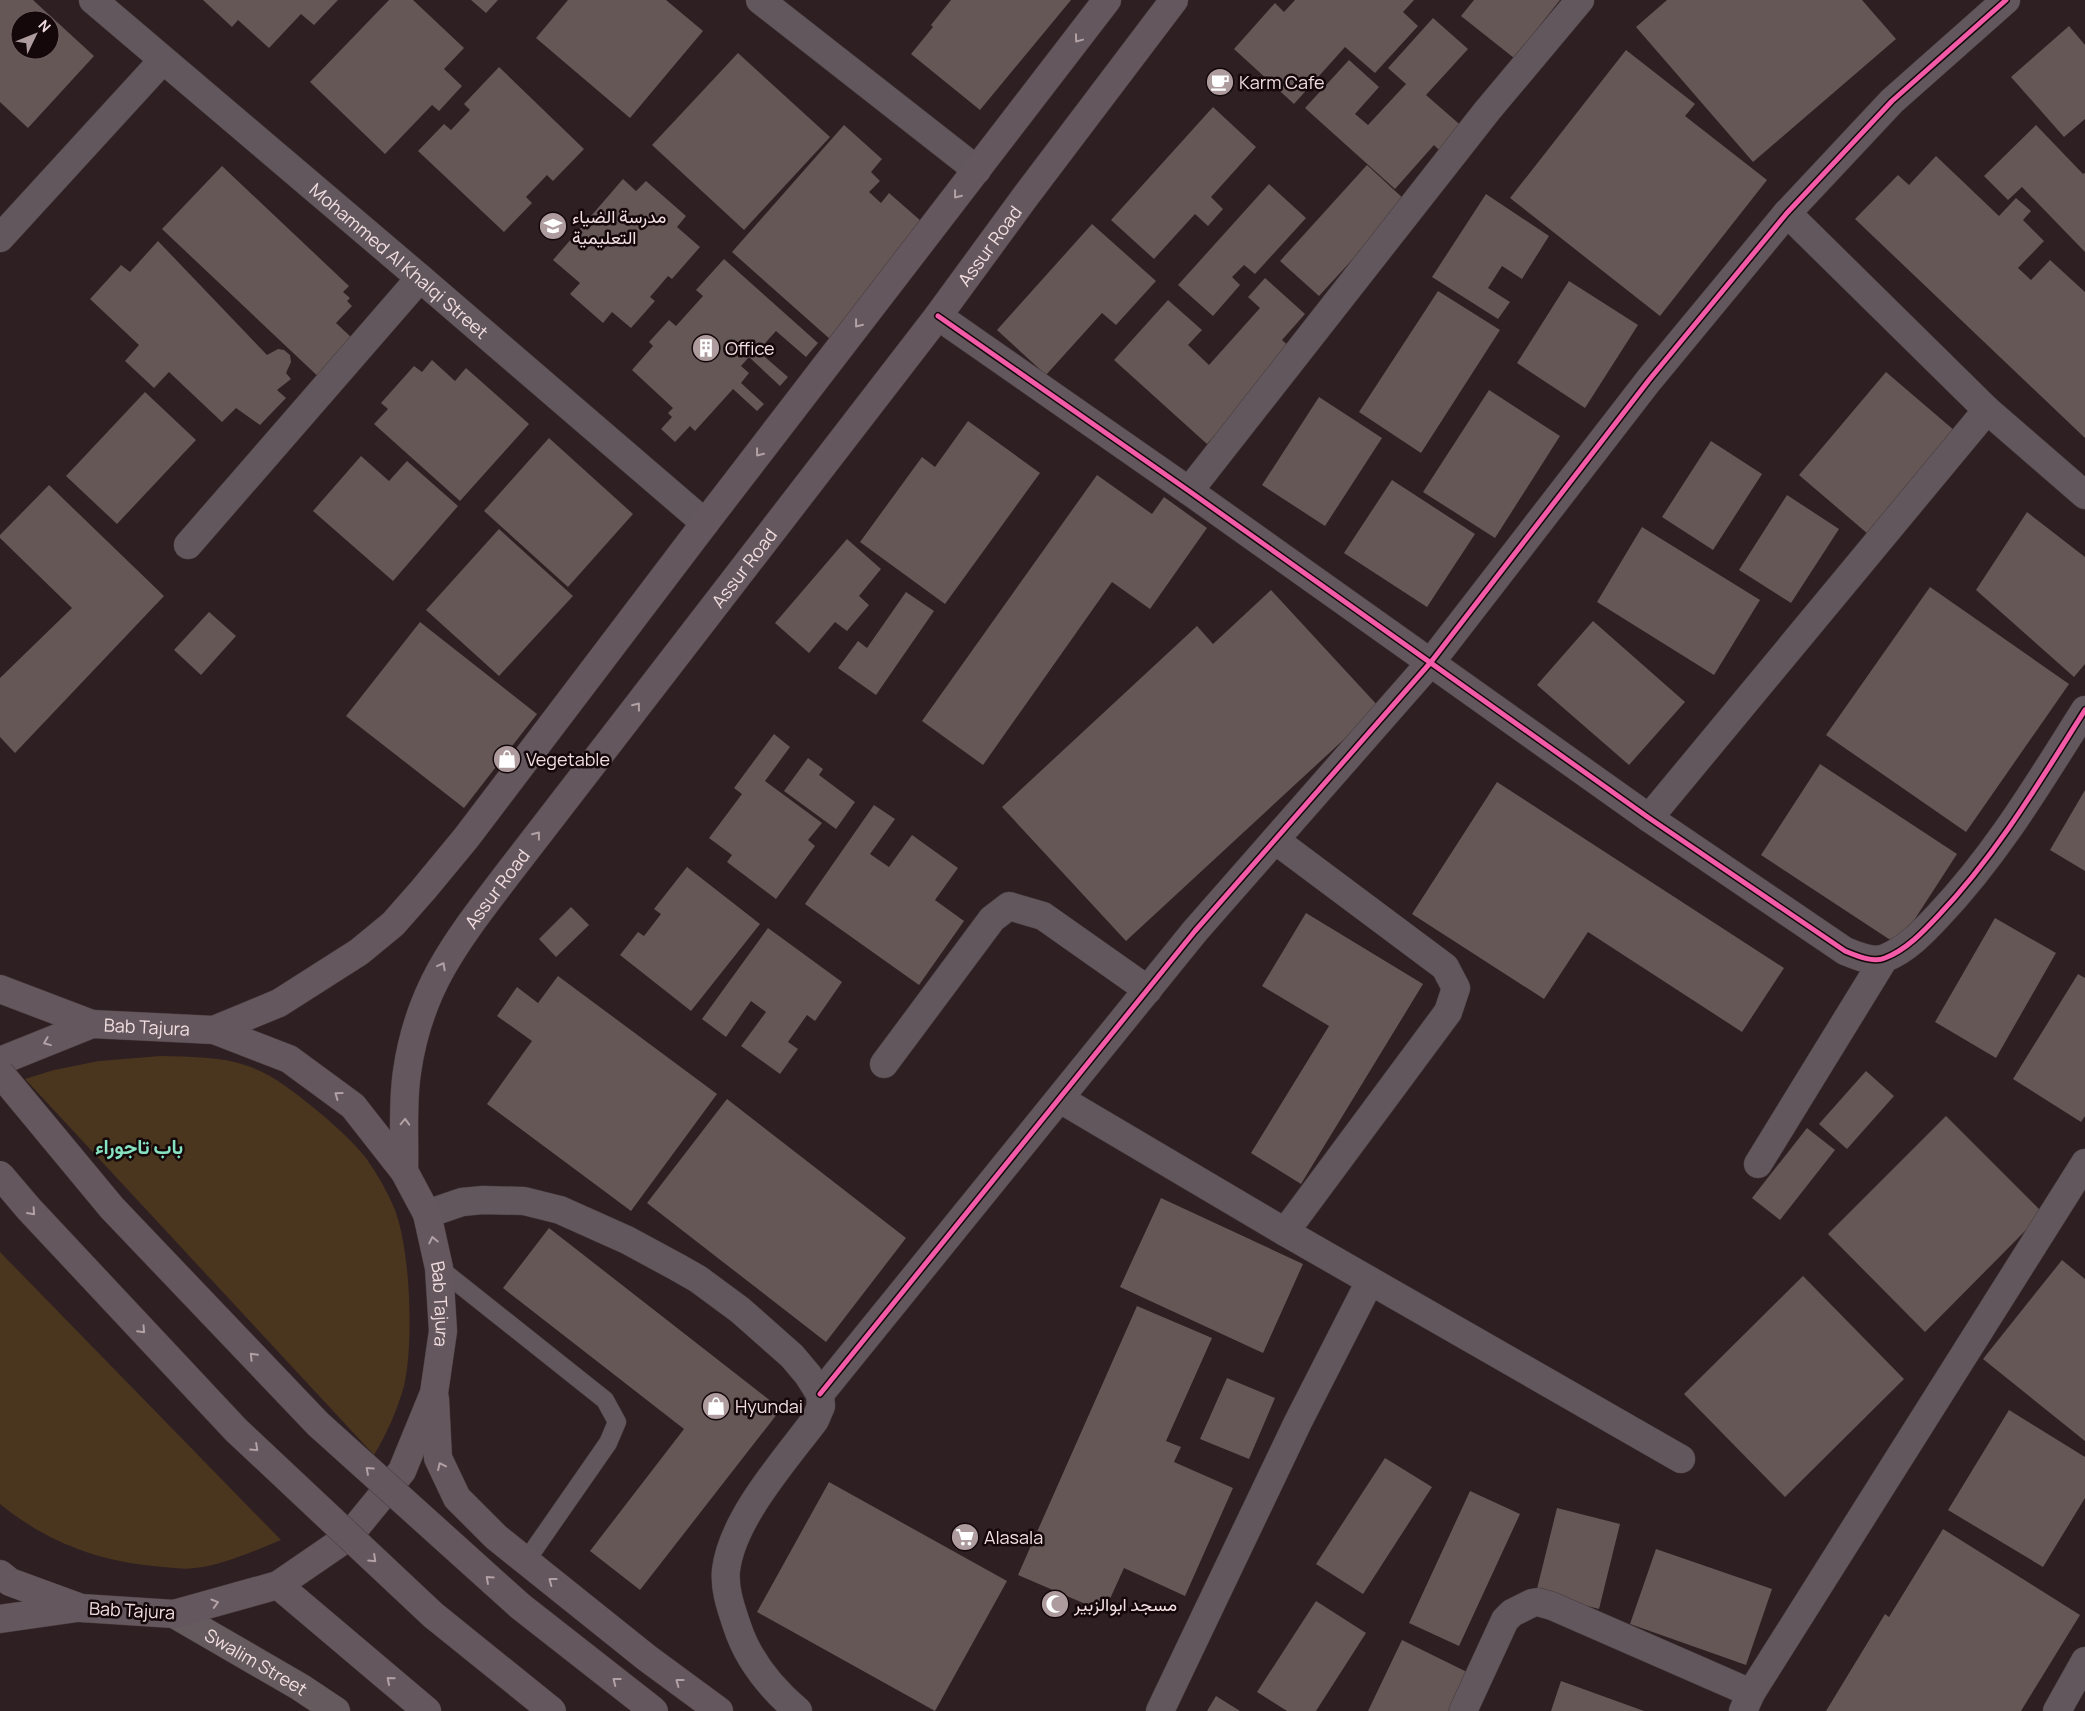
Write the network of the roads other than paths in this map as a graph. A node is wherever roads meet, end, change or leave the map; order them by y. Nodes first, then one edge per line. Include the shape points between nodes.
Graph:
1 (93, 0) edge
2 (760, 0) edge
3 (1107, 0) edge
4 (1174, 0) edge
5 (1580, 0) edge
6 (2006, 0) edge
7 (163, 60) junction
8 (977, 170) junction
9 (1787, 213) junction
10 (0, 238) edge
11 (420, 278) junction
12 (938, 316) junction
13 (1987, 410) junction
14 (1189, 490) junction
15 (2085, 495) edge
16 (705, 523) junction
17 (188, 545) dead end
18 (1431, 662) junction
19 (2085, 710) edge
20 (1649, 818) junction
21 (1275, 840) junction
22 (1884, 959) junction
23 (0, 989) edge
24 (1148, 990) junction
25 (92, 1024) junction
26 (214, 1030) junction
27 (0, 1061) edge
28 (884, 1064) dead end
29 (0, 1073) edge
30 (1060, 1099) junction
31 (2085, 1163) edge
32 (1758, 1164) dead end
33 (404, 1171) junction
34 (0, 1174) edge
35 (427, 1214) junction
36 (1285, 1232) junction
37 (439, 1268) junction
38 (1370, 1281) junction
39 (434, 1393) junction
40 (820, 1394) junction
41 (1680, 1459) dead end
42 (526, 1561) junction
43 (0, 1574) edge
44 (278, 1585) junction
45 (81, 1608) junction
46 (174, 1614) junction
47 (0, 1620) edge
48 (2085, 1661) edge
49 (1747, 1702) edge
50 (336, 1711) edge
51 (427, 1711) edge
52 (552, 1711) edge
53 (654, 1711) edge
54 (718, 1711) edge
55 (798, 1711) edge
56 (1160, 1711) edge
57 (1463, 1711) edge
58 (2057, 1711) edge

1 - 7 street, Mohammed Al Khalqi Street
2 - 8 street
3 -> 8 main road
4 - 12 main road, Assur Road
5 - 14 street via 1487,111
6 - 9 street via 1892,101
7 - 10 street
7 - 11 street, Mohammed Al Khalqi Street
8 -> 16 main road
9 - 13 street
9 - 18 street via 1649,380
11 - 16 street, Mohammed Al Khalqi Street
11 - 17 street
12 - 14 street
33 -> 12 main road, Assur Road via 407,1073 414,1031 448,953
13 - 15 street
13 - 20 street
14 - 18 street
16 - 26 main road via 466,838 394,924 359,952 294,994
18 - 20 street
18 - 21 street
19 - 22 street via 2018,817 1958,895 1904,948
20 - 22 street via 1845,952 1862,958
21 - 24 street
21 - 36 street via 1445,967 1456,988 1448,1012
22 - 32 street
23 - 25 main road
24 - 28 street via 1043,916 1009,906 992,919
24 - 30 street
25 - 26 main road, Bab Tajura
25 -> 27 main road, Bab Tajura
33 -> 26 main road, Bab Tajura via 353,1106 289,1059
53 -> 29 main road, bridge via 520,1606 318,1424 112,1208
30 - 36 street
30 - 40 street
31 - 49 street
33 - 35 main road, Bab Tajura
34 -> 52 main road, bridge via 236,1430 433,1615
37 -> 35 main road, Bab Tajura
35 - 40 street via 462,1202 524,1201 560,1210 627,1240 698,1279 740,1310 792,1356
36 - 38 street
37 - 39 main road, Bab Tajura via 443,1331
37 - 42 lane via 605,1400 617,1422 608,1443
38 - 41 street
38 - 56 street via 1298,1422
42 -> 39 main road via 496,1537 457,1498 438,1458
39 - 44 main road, Bab Tajura via 402,1471 348,1538
40 - 55 street via 821,1406 815,1420 759,1495 733,1542 726,1570 729,1601 740,1636 761,1672
54 -> 42 main road
43 - 45 main road, Bab Tajura via 10,1582
46 -> 44 main road, Bab Tajura
51 -> 44 main road
45 - 46 main road, Bab Tajura
45 - 47 main road
46 - 50 main road, Swalim Street
48 - 58 street
49 - 57 street via 1538,1602 1523,1606 1504,1620

